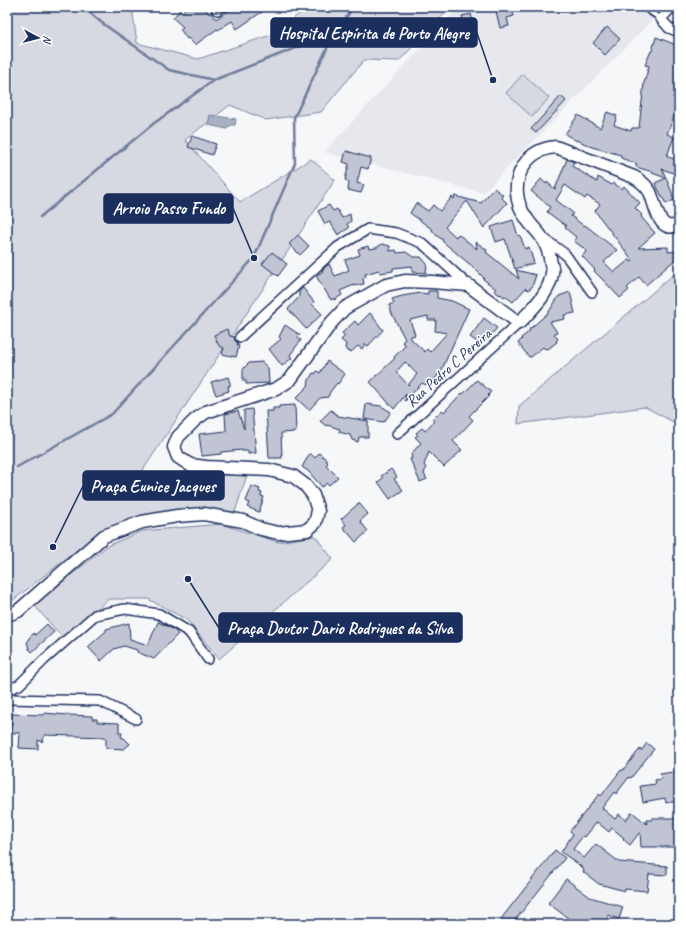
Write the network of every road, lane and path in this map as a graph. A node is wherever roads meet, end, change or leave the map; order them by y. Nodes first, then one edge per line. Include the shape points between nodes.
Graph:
1 (643, 7) edge
2 (672, 7) edge
3 (661, 19) junction
4 (679, 32) edge
5 (679, 224) edge
6 (542, 237) junction
7 (468, 285) junction
8 (592, 292) dead end
9 (519, 323) junction
10 (240, 337) dead end
11 (397, 434) dead end
12 (7, 615) edge
13 (208, 659) dead end
14 (7, 690) edge
15 (7, 699) edge
16 (136, 719) dead end

1 - 3 lane
2 - 3 street
3 - 4 street via 669,28
5 - 6 street via 670,226 660,220 644,183 556,147 538,151 529,157 518,175 516,189 519,203 526,218
6 - 8 street via 565,254
6 - 9 street via 550,255 552,272 548,289
7 - 9 street
7 - 10 street via 422,244 396,233 368,230 338,247
7 - 12 street via 412,281 386,285 345,308 331,323 290,380 276,389 206,412 178,437 174,447 178,457 190,465 269,470 293,476 313,495 318,511 315,523 307,530 278,533 243,521 204,514 142,522 104,536 18,611
9 - 11 street, Rua Pedro C Pereira
13 - 14 street via 189,632 159,614 125,609 95,615 19,685
15 - 16 street via 100,701

